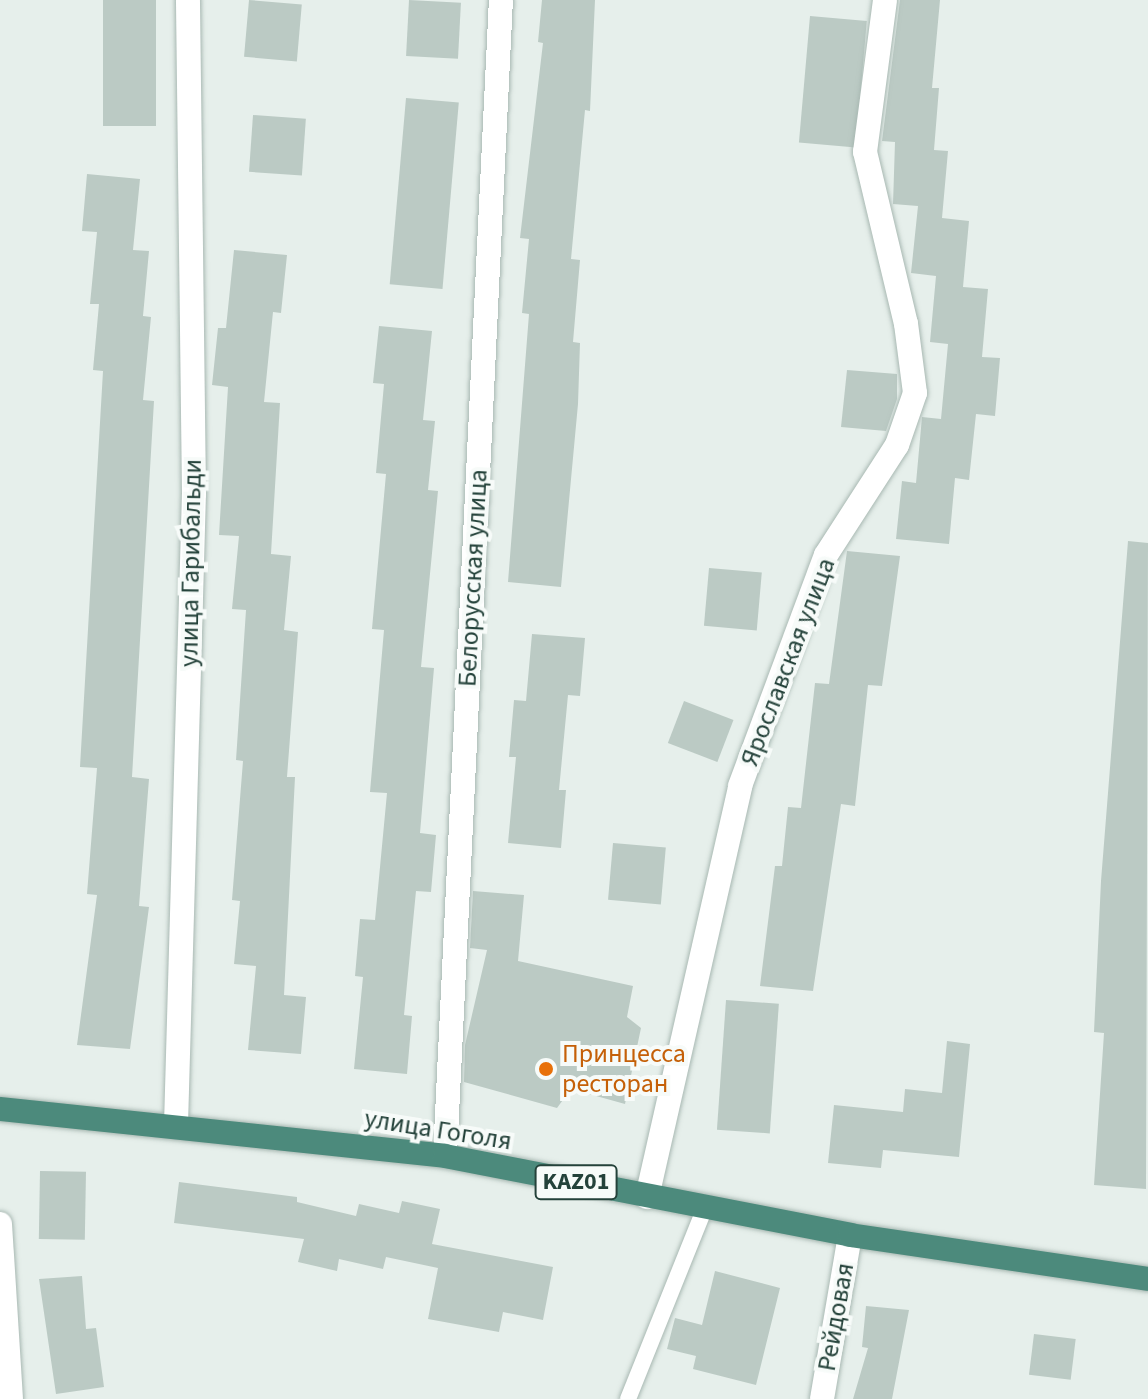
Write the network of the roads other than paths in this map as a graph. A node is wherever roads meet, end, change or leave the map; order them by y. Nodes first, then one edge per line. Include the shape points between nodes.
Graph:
1 (188, 0) edge
2 (501, 0) edge
3 (885, 0) edge
4 (0, 1109) edge
5 (176, 1125) junction
6 (445, 1156) junction
7 (647, 1197) junction
8 (705, 1207) junction
9 (0, 1224) edge
10 (850, 1235) junction
11 (1148, 1279) edge
12 (11, 1399) edge
13 (628, 1399) edge
14 (822, 1399) edge

1 - 5 street, улица Гарибальди via 194,494
2 - 6 street, Белорусская улица
3 - 7 street, Ярославская улица via 865,152 906,324 915,393 897,445 826,555 740,786
4 - 5 highway, улица Гоголя / KАZ01
5 - 6 highway, улица Гоголя / KАZ01
6 - 7 highway, улица Гоголя / KАZ01
7 - 8 highway, улица Гоголя / KАZ01
8 - 10 highway, улица Гоголя / KАZ01
8 - 13 lane
9 - 12 street
10 - 11 highway, улица Гоголя / KАZ01
10 - 14 street, Рейдовая

